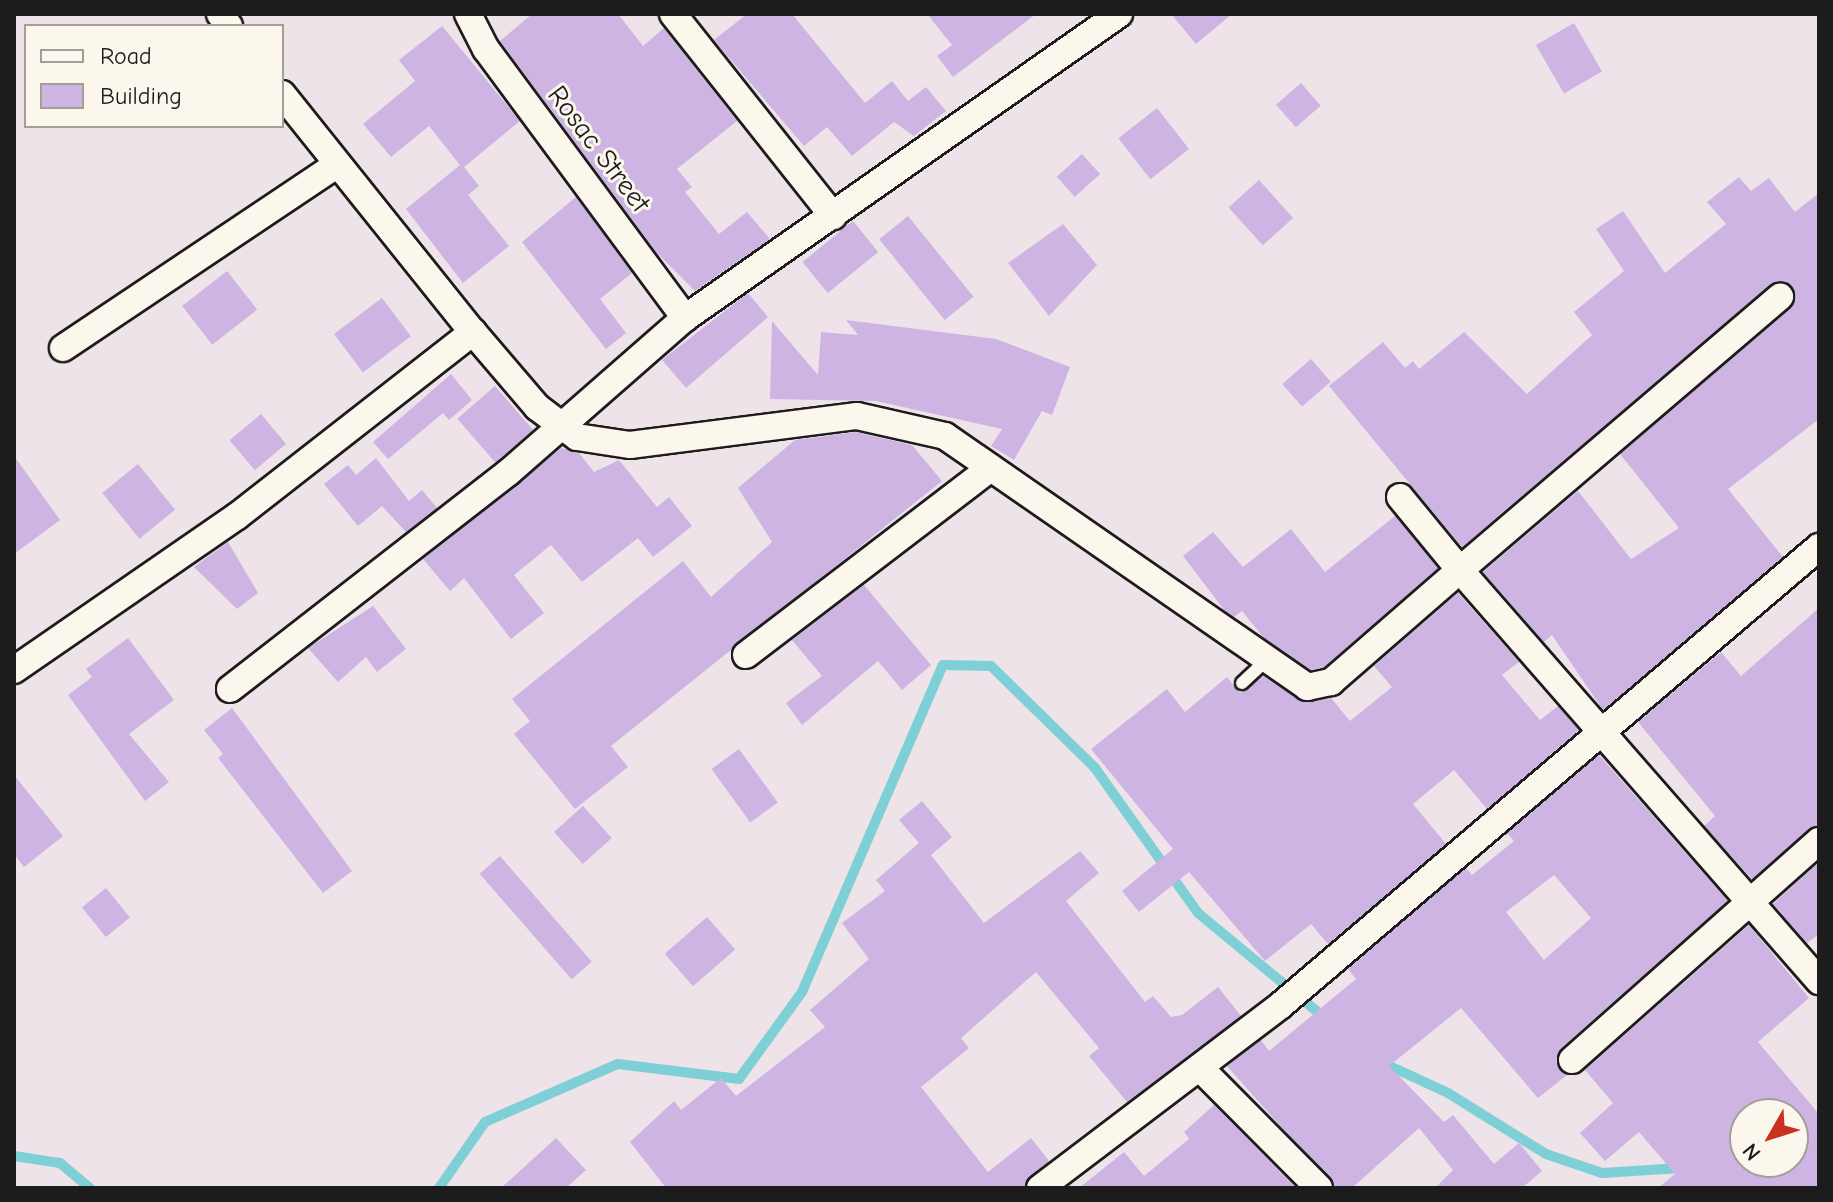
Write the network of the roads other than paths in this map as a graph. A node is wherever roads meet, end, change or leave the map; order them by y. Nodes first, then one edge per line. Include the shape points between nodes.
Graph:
1 (468, 14) edge
2 (673, 14) edge
3 (1114, 15) edge
4 (284, 97) edge
5 (336, 165) junction
6 (833, 216) junction
7 (1780, 297) dead end
8 (685, 318) junction
9 (473, 332) junction
10 (63, 348) dead end
11 (561, 428) junction
12 (991, 468) junction
13 (1400, 497) dead end
14 (1819, 547) edge
15 (1460, 570) junction
16 (746, 655) dead end
17 (1266, 661) junction
18 (14, 670) edge
19 (1242, 683) dead end
20 (230, 689) dead end
21 (1603, 731) junction
22 (1819, 841) edge
23 (1750, 900) junction
24 (1819, 981) edge
25 (1572, 1060) dead end
26 (1202, 1070) junction
27 (1040, 1188) edge
28 (1319, 1188) edge

1 - 8 street, Rosac Street via 486,49
2 - 6 street
3 - 6 street
4 - 5 street
5 - 9 street
5 - 10 street
6 - 8 street
7 - 15 street
8 - 11 street
9 - 11 street
9 - 18 street via 236,517
11 - 12 street via 630,445 857,416 945,436
11 - 20 street
12 - 16 street
12 - 17 street
13 - 15 street
14 - 21 street
15 - 17 street via 1324,686 1298,683
15 - 21 street
17 - 19 lane
21 - 23 street
21 - 26 street
22 - 23 street
23 - 24 street
23 - 25 street
26 - 27 street
26 - 28 street

